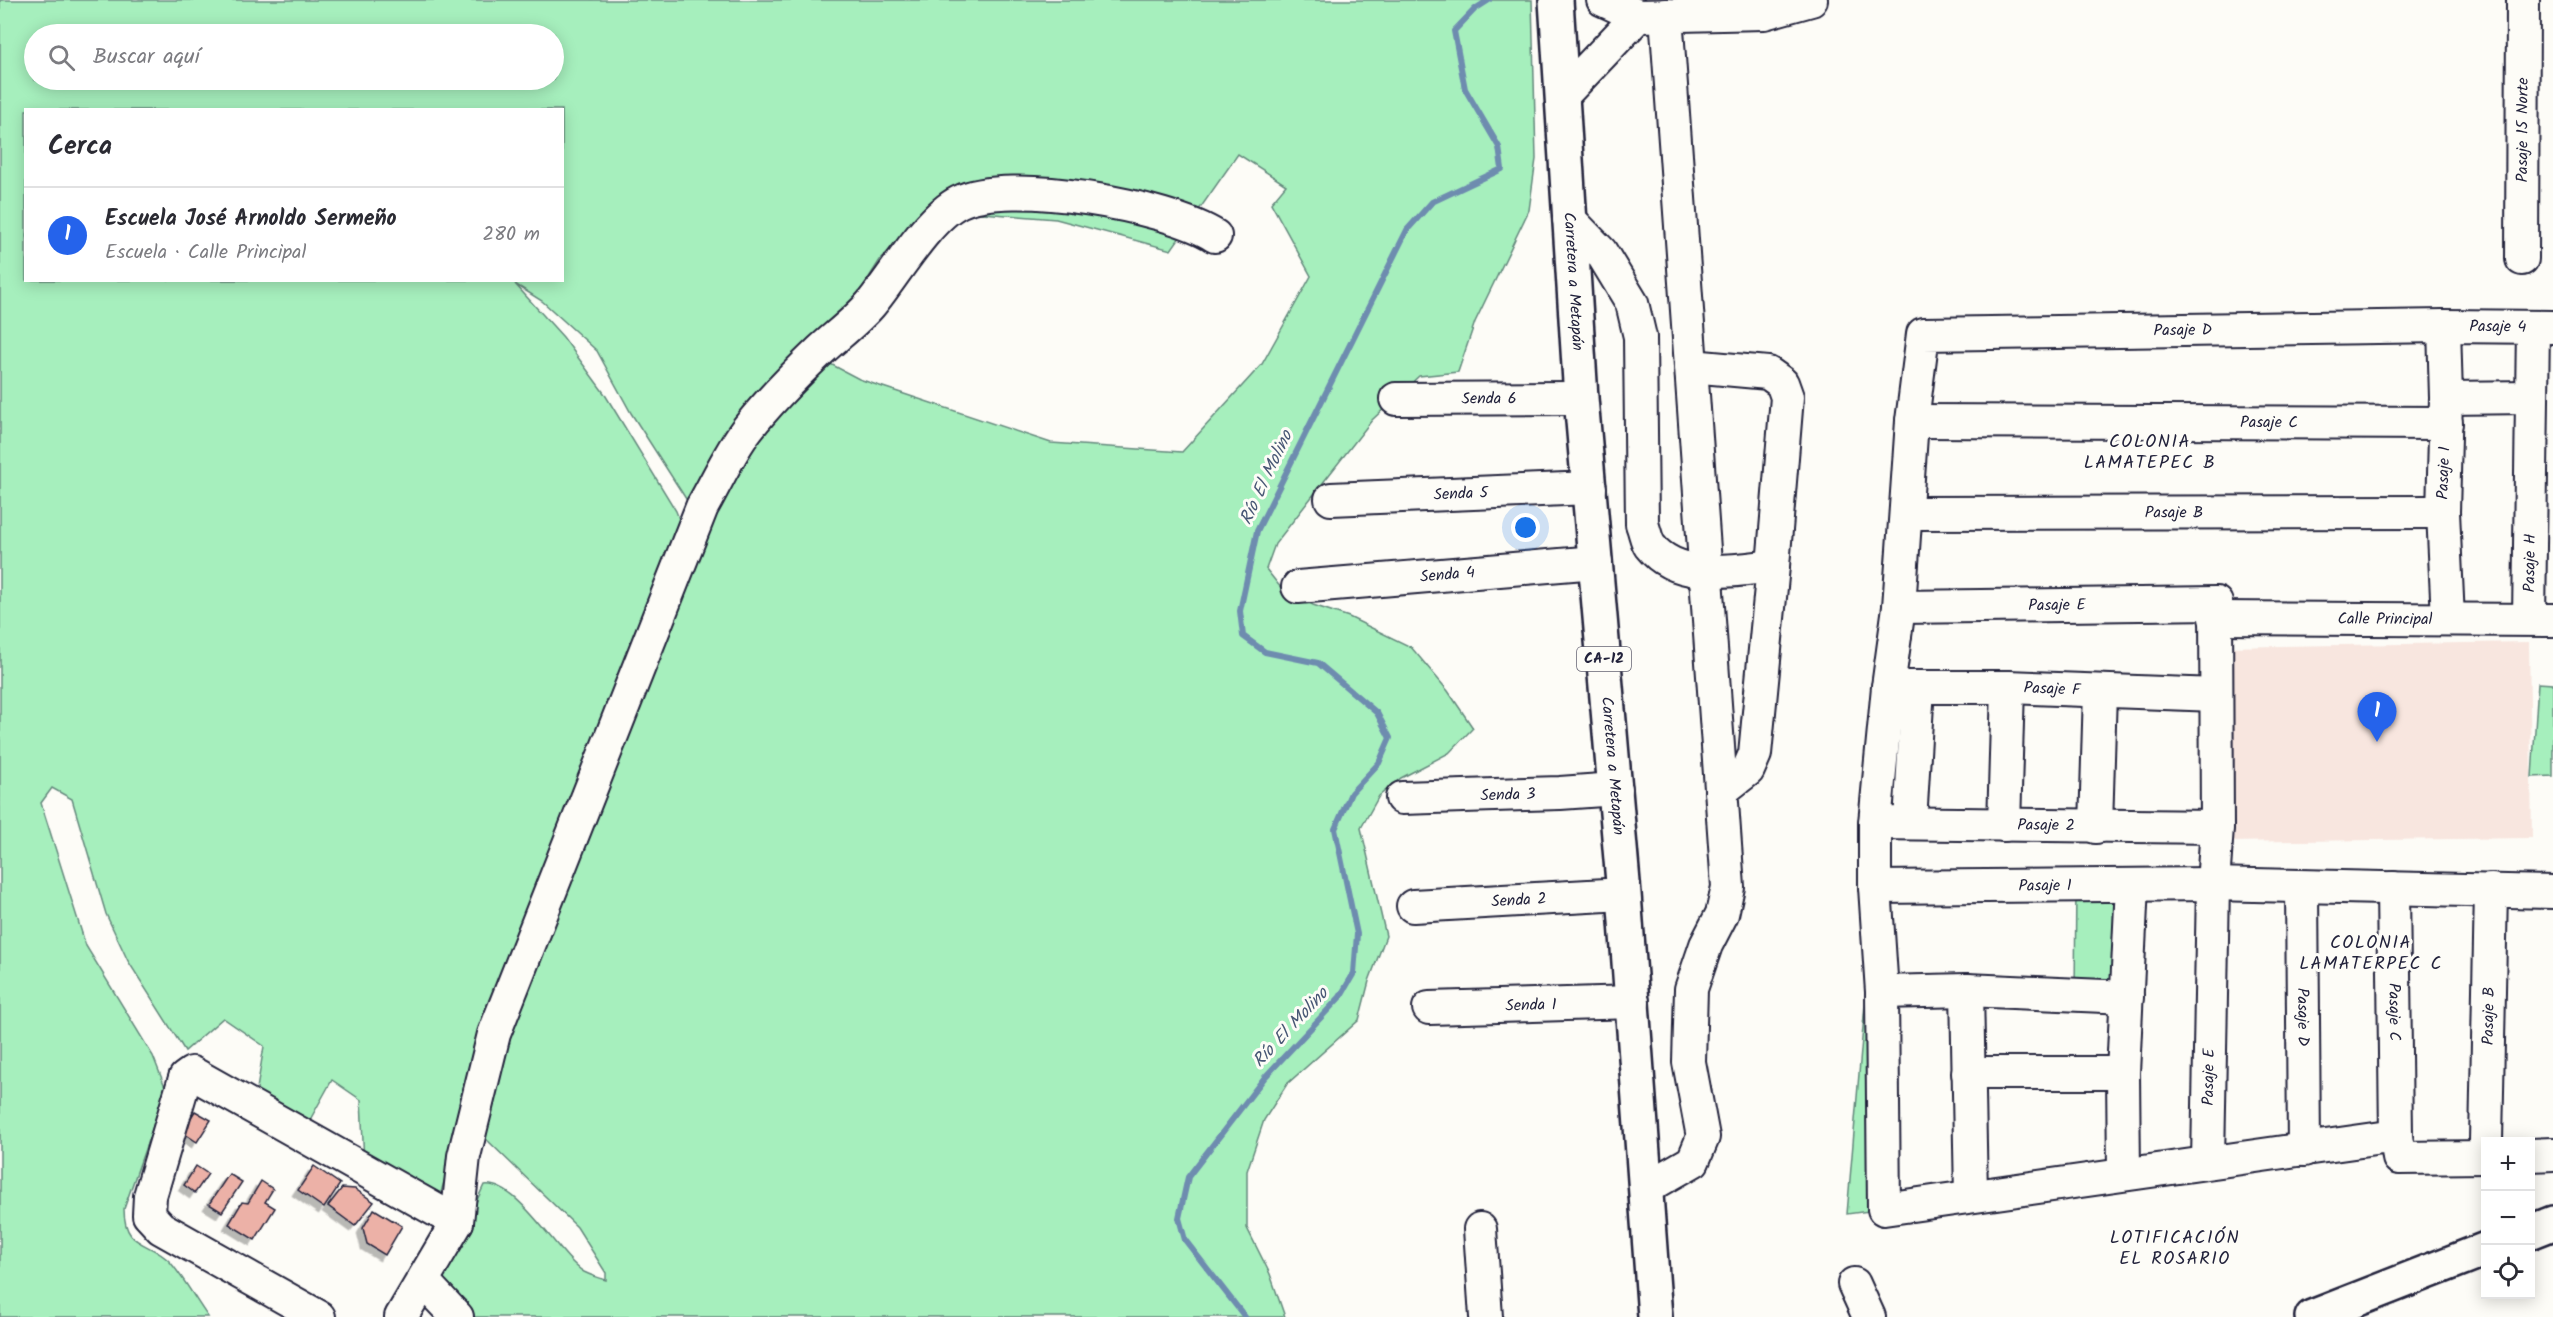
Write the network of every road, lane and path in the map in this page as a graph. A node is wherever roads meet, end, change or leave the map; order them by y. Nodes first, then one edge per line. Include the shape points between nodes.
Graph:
1 (1556, 0) edge
2 (1603, 0) edge
3 (1811, 0) edge
4 (2523, 0) edge
5 (1652, 16) junction
6 (1563, 96) junction
7 (1569, 219) junction
8 (1215, 236) dead end
9 (2522, 259) dead end
10 (2444, 326) junction
11 (2543, 327) edge
12 (1691, 366) junction
13 (1581, 398) junction
14 (1396, 399) dead end
15 (2446, 411) junction
16 (2539, 415) edge
17 (1912, 421) junction
18 (1590, 488) junction
19 (1331, 499) dead end
20 (2542, 508) edge
21 (2442, 512) junction
22 (1907, 513) junction
23 (1596, 562) junction
24 (1773, 566) junction
25 (1706, 573) junction
26 (1298, 587) dead end
27 (1899, 607) junction
28 (2215, 611) junction
29 (2448, 620) junction
30 (2541, 620) edge
31 (1903, 687) junction
32 (2008, 687) junction
33 (2100, 691) junction
34 (2216, 695) junction
35 (1616, 789) junction
36 (1721, 791) junction
37 (1402, 798) dead end
38 (1910, 822) junction
39 (1875, 823) junction
40 (2004, 825) junction
41 (2096, 827) junction
42 (2217, 827) junction
43 (2212, 884) junction
44 (2132, 885) junction
45 (2302, 886) junction
46 (1875, 887) junction
47 (2393, 888) junction
48 (2491, 890) junction
49 (2553, 892) edge
50 (1624, 894) junction
51 (1413, 906) dead end
52 (1967, 990) junction
53 (1882, 992) junction
54 (2127, 997) junction
55 (1633, 1002) junction
56 (1429, 1008) dead end
57 (1968, 1073) junction
58 (2123, 1073) junction
59 (2396, 1136) junction
60 (2486, 1137) edge
61 (2304, 1150) junction
62 (2553, 1154) edge
63 (2535, 1155) edge
64 (2481, 1157) edge
65 (2208, 1162) junction
66 (2124, 1174) junction
67 (1646, 1188) junction
68 (1971, 1196) junction
69 (457, 1222) junction
70 (2553, 1223) edge
71 (1480, 1229) dead end
72 (2535, 1230) edge
73 (2481, 1251) edge
74 (423, 1281) junction
75 (1854, 1284) dead end
76 (319, 1317) edge
77 (401, 1317) edge
78 (457, 1317) edge
79 (1486, 1317) edge
80 (1655, 1317) edge
81 (1869, 1317) edge
82 (2312, 1317) edge

1 - 6 main road, Carretera a Metapán / CA-12
2 - 5 street
3 - 5 street via 1764,13
4 - 9 street, Pasaje 15 Norte
5 - 6 street
5 - 12 street
6 - 7 main road, Carretera a Metapán / CA-12
7 - 13 main road, Carretera a Metapán / CA-12
7 - 25 street via 1601,252 1632,303 1640,337 1642,524 1649,544 1664,559
8 - 69 street via 1184,220 1080,197 998,192 957,203 938,219 869,305 747,429 702,507 494,1034 464,1156
10 - 11 street, Pasaje 4
10 - 15 street, Pasaje 1
10 - 17 street, Pasaje D via 1923,334
11 - 16 street, Pasaje H
12 - 24 street via 1768,374 1782,383 1787,397
12 - 25 street
13 - 14 street, Senda 6
13 - 18 main road, Carretera a Metapán / CA-12
15 - 16 street, Pasaje C
15 - 17 street, Pasaje C
15 - 21 street, Pasaje 1
16 - 20 street, Pasaje H
17 - 22 street
18 - 19 street, Senda 5
18 - 23 main road, Carretera a Metapán / CA-12
20 - 30 street, Pasaje H
21 - 22 street, Pasaje B
21 - 29 street, Pasaje 1
22 - 27 street
23 - 26 street, Senda 4
23 - 35 main road, Carretera a Metapán / CA-12
24 - 25 street
24 - 36 street via 1755,754 1748,770
25 - 36 street
27 - 28 street, Pasaje E
27 - 31 street
28 - 29 street, Calle Principal
28 - 34 street, Pasaje E
29 - 30 street, Calle Principal
31 - 32 street, Pasaje F
31 - 38 street
31 - 39 street
32 - 33 street, Pasaje F
32 - 40 street
33 - 34 street, Pasaje F
33 - 41 street
34 - 42 street, Pasaje E
35 - 37 street, Senda 3
35 - 50 main road, Carretera a Metapán / CA-12
36 - 67 street via 1728,887 1722,914 1691,989 1689,1062 1703,1137 1693,1161
38 - 39 street, Pasaje 2
38 - 40 street, Pasaje 2
39 - 46 street
40 - 41 street, Pasaje 2
41 - 42 street, Pasaje 2
42 - 43 street, Pasaje E
43 - 44 street, Pasaje 1
43 - 45 street, Pasaje 1
43 - 65 street, Pasaje E
44 - 46 street, Pasaje 1
44 - 54 street
45 - 47 street, Pasaje 1
45 - 61 street, Pasaje D
46 - 53 street
47 - 48 street, Pasaje 1
47 - 59 street, Pasaje C
48 - 49 street, Pasaje 1
48 - 60 street, Pasaje B
50 - 51 street, Senda 2
50 - 55 main road, Carretera a Metapán / CA-12
52 - 53 street
52 - 54 street
52 - 57 street
53 - 68 street via 1884,1209
54 - 58 street
55 - 56 street, Senda 1
55 - 67 main road, Carretera a Metapán / CA-12
57 - 58 street
57 - 68 street
58 - 66 street
59 - 61 street
59 - 64 street via 2399,1158
61 - 65 street
62 - 63 street
65 - 66 street
66 - 68 street
67 - 80 main road, Carretera a Metapán / CA-12
69 - 74 street
69 - 76 street via 192,1073 185,1078 150,1196 149,1215 161,1228
70 - 72 main road
71 - 79 street
73 - 82 main road
74 - 77 street
74 - 78 street
75 - 81 street

